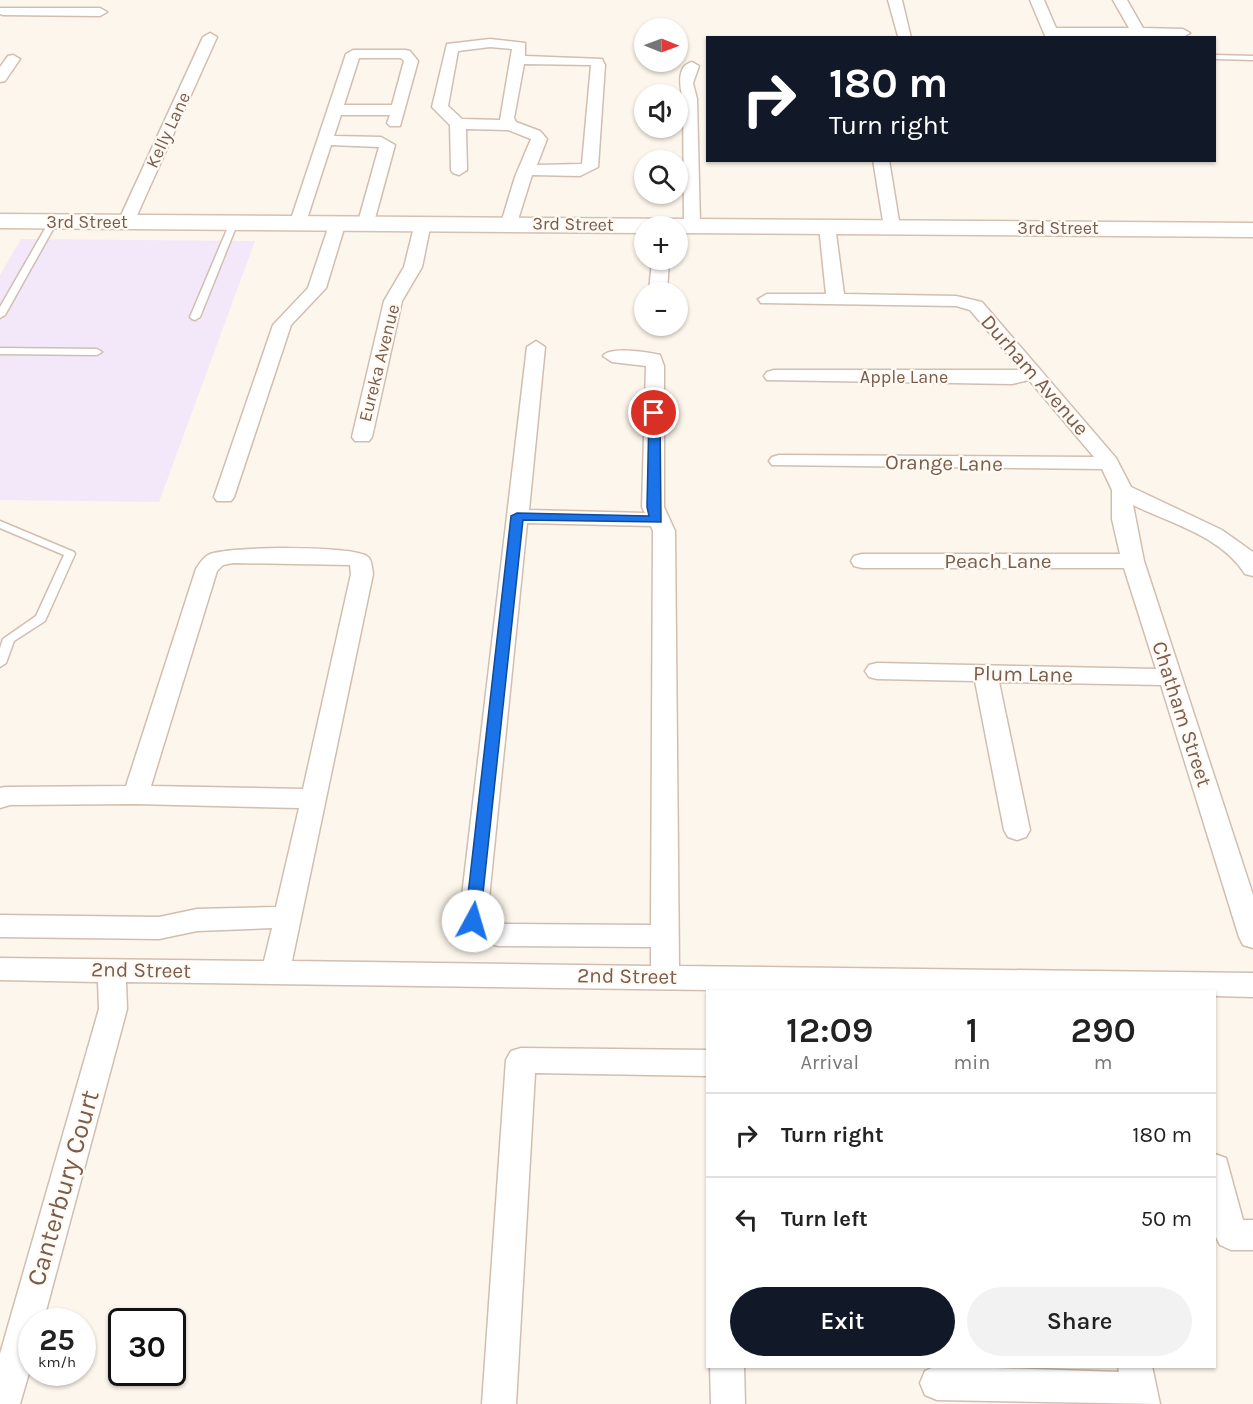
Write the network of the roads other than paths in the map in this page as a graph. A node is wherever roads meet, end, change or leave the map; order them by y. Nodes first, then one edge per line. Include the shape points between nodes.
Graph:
1 (895, 0) edge
2 (1037, 0) edge
3 (1120, 0) edge
4 (104, 6) edge
5 (5, 8) edge
6 (90, 28) dead end
7 (1138, 33) junction
8 (1183, 33) dead end
9 (1052, 35) edge
10 (905, 36) edge
11 (210, 37) dead end
12 (1216, 57) edge
13 (1253, 58) edge
14 (13, 59) dead end
15 (517, 60) junction
16 (692, 66) dead end
17 (408, 74) junction
18 (446, 75) junction
19 (0, 78) edge
20 (335, 110) junction
21 (458, 124) junction
22 (510, 125) junction
23 (326, 141) junction
24 (881, 162) edge
25 (459, 170) dead end
26 (526, 170) junction
27 (0, 221) edge
28 (53, 222) junction
29 (126, 222) junction
30 (234, 222) junction
31 (298, 222) junction
32 (338, 222) junction
33 (366, 222) junction
34 (423, 223) junction
35 (509, 223) junction
36 (634, 225) edge
37 (688, 225) edge
38 (692, 225) junction
39 (828, 226) junction
40 (892, 227) junction
41 (1253, 230) edge
42 (767, 299) dead end
43 (836, 299) junction
44 (0, 315) edge
45 (195, 317) dead end
46 (536, 347) dead end
47 (0, 351) edge
48 (97, 352) dead end
49 (612, 356) dead end
50 (1035, 373) junction
51 (774, 376) dead end
52 (362, 437) dead end
53 (779, 461) dead end
54 (1109, 462) junction
55 (1122, 490) junction
56 (224, 497) dead end
57 (517, 516) junction
58 (657, 520) junction
59 (0, 524) edge
60 (862, 561) dead end
61 (1133, 561) junction
62 (1253, 569) edge
63 (0, 663) edge
64 (877, 671) dead end
65 (985, 673) junction
66 (1170, 677) junction
67 (136, 795) junction
68 (0, 799) edge
69 (313, 799) junction
70 (1017, 830) dead end
71 (288, 917) junction
72 (0, 926) edge
73 (665, 936) junction
74 (1253, 937) edge
75 (0, 969) edge
76 (111, 970) junction
77 (276, 971) junction
78 (665, 976) junction
79 (716, 984) edge
80 (1253, 985) edge
81 (1171, 988) edge
82 (706, 1063) edge
83 (1216, 1172) edge
84 (1253, 1235) edge
85 (727, 1368) edge
86 (938, 1384) edge
87 (1139, 1387) edge
88 (3, 1404) edge
89 (499, 1404) edge
90 (728, 1404) edge

1 - 10 street
2 - 9 street
3 - 7 street
4 - 5 street
4 - 6 street
7 - 8 street
7 - 9 street
11 - 29 street, Kelly Lane
12 - 13 lane
14 - 19 street
15 - 18 street via 520,46 511,43 465,44 452,47
15 - 22 street via 506,118
15 - 26 street via 590,61 598,65 590,167 580,171
16 - 38 street via 686,83 691,111
17 - 18 street
17 - 20 street via 397,117
17 - 20 street via 411,61 405,54 353,54
18 - 21 street via 440,107
20 - 23 street
21 - 22 street
21 - 25 street
22 - 26 street via 539,139
23 - 31 street
23 - 33 street via 387,145
24 - 40 street
26 - 35 street
27 - 28 street, 3rd Street
28 - 29 street, 3rd Street
28 - 44 lane
29 - 30 street, 3rd Street
30 - 31 street, 3rd Street
30 - 45 lane
31 - 32 street, 3rd Street
32 - 33 street, 3rd Street
32 - 56 street via 313,296 289,314 282,325
33 - 34 street, 3rd Street
34 - 35 street, 3rd Street
34 - 52 street, Eureka Avenue via 413,267 393,301
35 - 36 street, 3rd Street
37 - 38 street, 3rd Street
38 - 39 street, 3rd Street
39 - 40 street, 3rd Street
39 - 43 street
40 - 41 street, 3rd Street
42 - 43 street, Durham Avenue
43 - 50 street, Durham Avenue via 956,301 976,306
46 - 57 street
47 - 48 lane
49 - 58 street via 653,358 653,507
50 - 51 street, Apple Lane via 1012,378
50 - 54 street, Durham Avenue
53 - 54 street, Orange Lane
54 - 55 street, Durham Avenue
55 - 61 street, Chatham Street via 1123,519
55 - 62 street via 1226,542 1248,557
57 - 58 street
57 - 73 street via 473,921 482,931 498,935
58 - 73 street via 664,531
59 - 63 lane via 70,554 41,618 9,639
60 - 61 street, Peach Lane
61 - 66 street, Chatham Street
64 - 65 street, Plum Lane
65 - 66 street, Plum Lane
65 - 70 street
66 - 74 street, Chatham Street
67 - 68 street
67 - 69 street
67 - 69 street via 207,569 216,560 233,556 346,556 360,561 362,574
69 - 71 street
71 - 72 street via 197,920 159,928
71 - 77 street
73 - 78 street
75 - 76 street, 2nd Street
76 - 77 street, 2nd Street
76 - 88 street, Canterbury Court via 113,1008
77 - 78 street, 2nd Street
78 - 79 street, 2nd Street
79 - 81 street, 2nd Street
80 - 81 street, 2nd Street
82 - 89 street via 521,1060
83 - 84 street via 1231,1235
85 - 90 street
86 - 87 street

